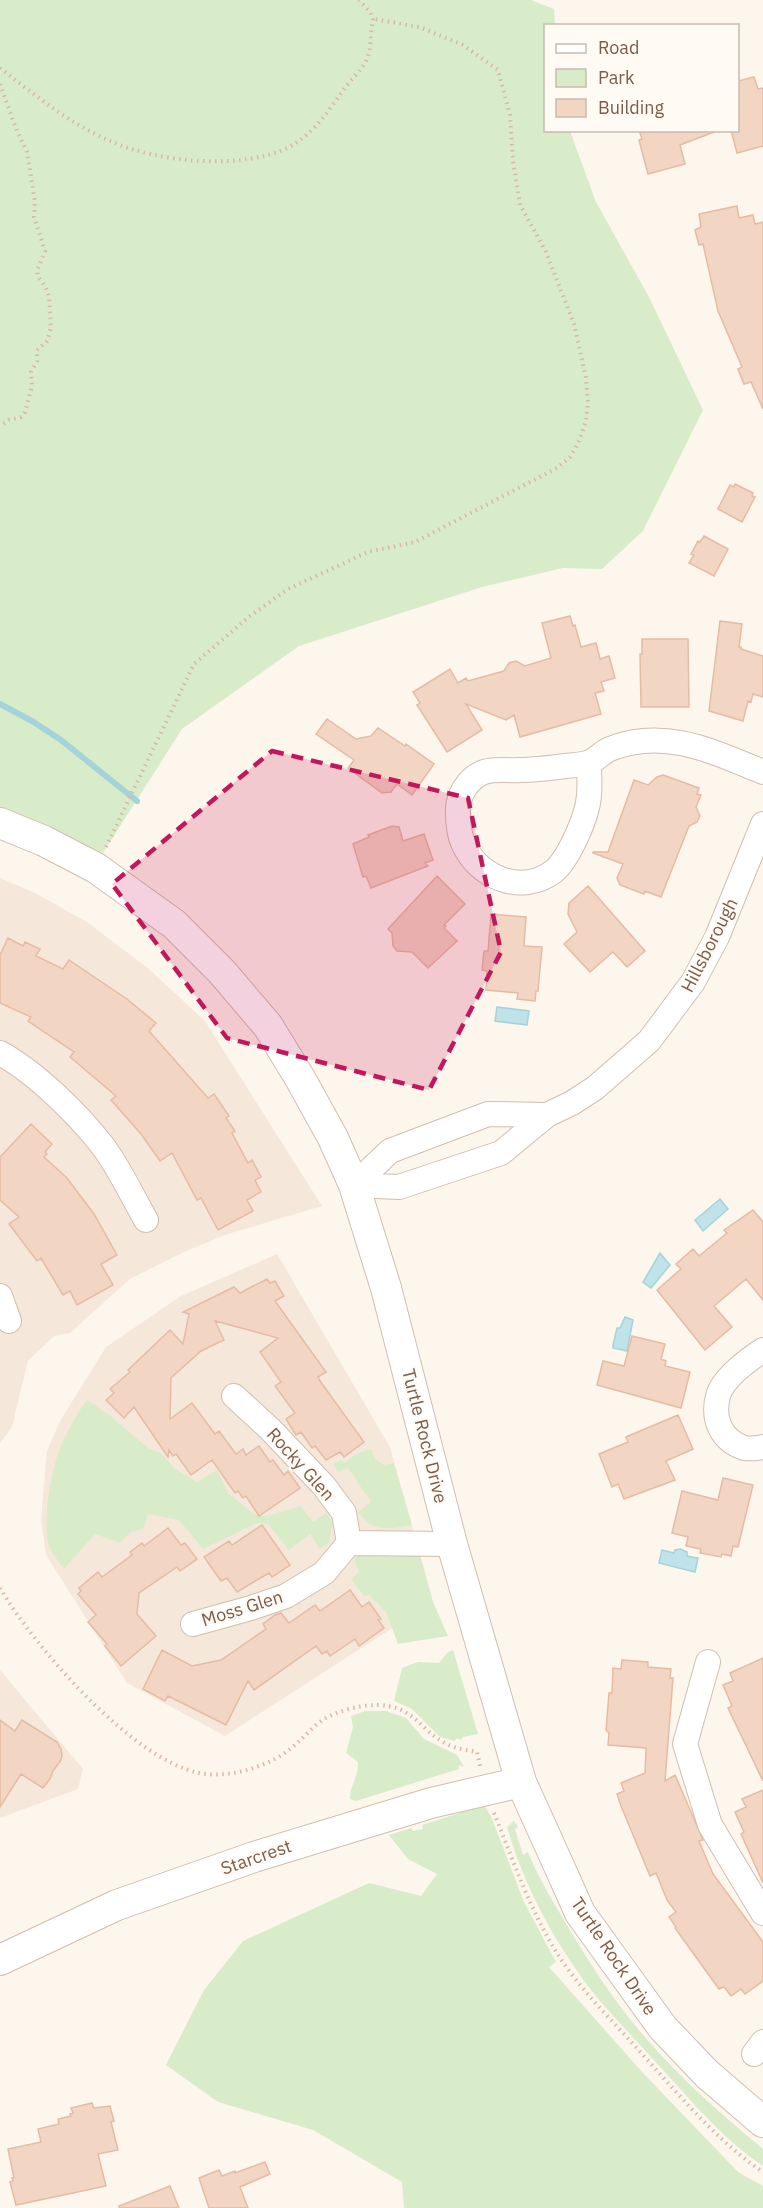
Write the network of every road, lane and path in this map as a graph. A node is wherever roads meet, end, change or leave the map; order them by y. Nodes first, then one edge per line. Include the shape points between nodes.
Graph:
1 (359, 0) edge
2 (373, 19) junction
3 (0, 68) edge
4 (0, 84) edge
5 (0, 426) edge
6 (589, 763) junction
7 (763, 772) edge
8 (0, 823) edge
9 (763, 824) edge
10 (96, 868) junction
11 (0, 1053) edge
12 (547, 1115) junction
13 (354, 1185) junction
14 (146, 1220) dead end
15 (0, 1296) edge
16 (9, 1321) dead end
17 (763, 1350) edge
18 (234, 1396) dead end
19 (763, 1447) edge
20 (349, 1543) junction
21 (452, 1544) junction
22 (193, 1624) dead end
23 (708, 1662) dead end
24 (521, 1782) junction
25 (763, 1913) edge
26 (0, 1960) edge
27 (763, 2122) edge

1 - 2 path
2 - 3 path via 367,60 323,119 290,146 237,161 201,161 132,150 108,141 69,119
2 - 10 path via 419,27 463,45 498,70 510,115 520,205 546,252 576,333 586,378 586,421 570,457 557,468 415,542 368,552 288,589 209,650 194,664
4 - 5 path via 27,152 34,217 45,251 37,271 49,296 51,321 47,341 37,350 38,361 31,372 32,386 25,412
6 - 6 street via 590,797 571,850 554,871 530,884 505,881 474,860 463,843 458,823 463,790 474,778 485,772
6 - 7 street via 610,749 638,742 667,741 700,747
8 - 10 street, Turtle Rock Drive
9 - 12 street, Hillsborough via 717,937 667,1019 649,1041 595,1088
10 - 13 street, Turtle Rock Drive via 174,924 268,1026 333,1138
11 - 14 street via 60,1098 102,1146
12 - 13 street, Hillsborough via 501,1153 399,1187
12 - 13 street, Hillsborough via 488,1114 390,1150
13 - 21 street, Turtle Rock Drive via 386,1288
15 - 16 street
17 - 19 street via 731,1375 718,1395 716,1422 726,1438 746,1448
18 - 20 street, Rocky Glen via 324,1486 344,1513
20 - 21 street
20 - 22 street, Moss Glen via 324,1572 286,1596
21 - 24 street, Turtle Rock Drive
23 - 25 street via 685,1744 710,1825
24 - 26 street, Starcrest via 431,1803 244,1861 117,1905
24 - 27 street, Turtle Rock Drive via 580,1913 620,1970 663,2028 707,2074

